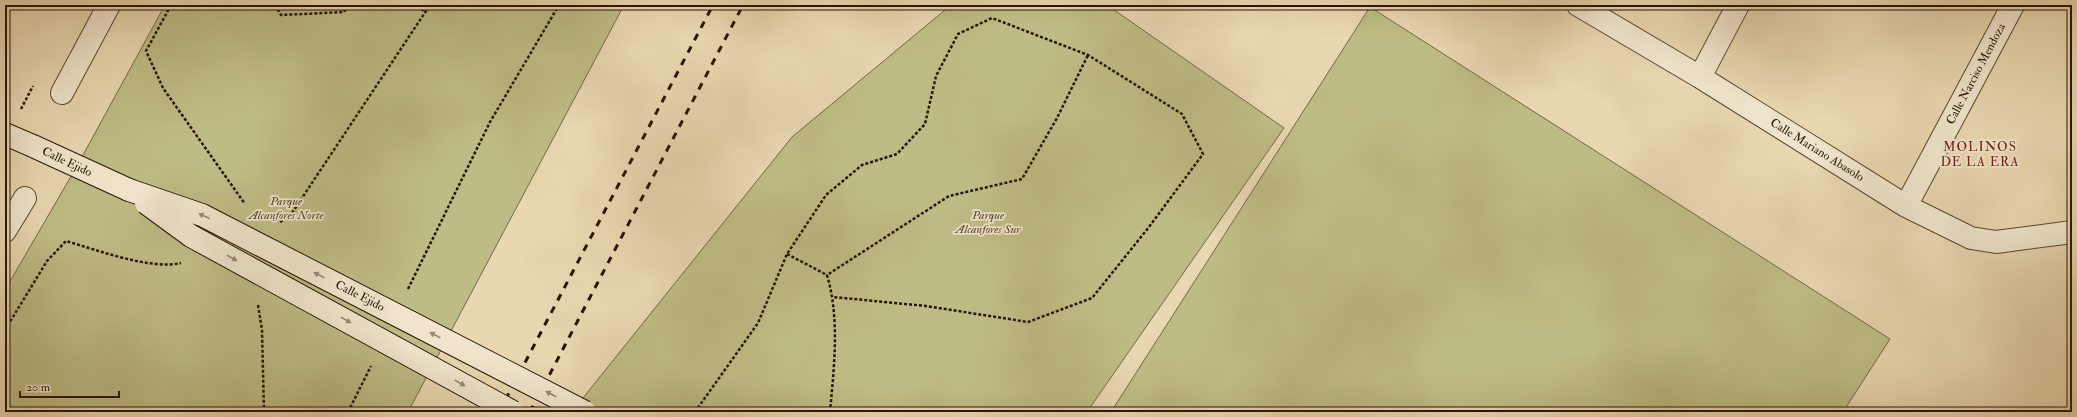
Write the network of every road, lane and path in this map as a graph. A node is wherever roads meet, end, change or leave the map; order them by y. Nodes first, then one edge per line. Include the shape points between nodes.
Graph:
1 (109, 5) edge
2 (275, 5) edge
3 (348, 5) edge
4 (412, 5) edge
5 (430, 5) edge
6 (560, 5) edge
7 (1578, 5) edge
8 (1738, 5) edge
9 (2013, 5) edge
10 (427, 12) junction
11 (1088, 55) junction
12 (1700, 77) junction
13 (62, 93) joint
14 (17, 116) dead end
15 (5, 134) edge
16 (129, 190) junction
17 (25, 198) dead end
18 (1906, 206) junction
19 (279, 223) dead end
20 (5, 231) edge
21 (2072, 232) edge
22 (787, 254) junction
23 (182, 262) dead end
24 (827, 275) junction
25 (407, 292) dead end
26 (834, 297) junction
27 (5, 330) edge
28 (372, 362) dead end
29 (348, 412) edge
30 (513, 412) edge
31 (585, 412) edge
32 (695, 412) edge
33 (830, 412) edge

1 - 13 street
2 - 3 path via 281,15 344,12
4 - 10 path
5 - 10 path
6 - 25 path via 490,122
7 - 12 street, Calle Mariano Abasolo
8 - 12 street
9 - 18 street, Calle Narciso Mendoza
10 - 19 path via 292,213
11 - 22 path via 992,18 958,34 936,76 925,124 897,154 862,165 826,195
11 - 24 path via 1057,118 1022,180 949,196
11 - 26 path via 1182,114 1203,154 1092,298 1028,322 926,306
12 - 18 street, Calle Mariano Abasolo
13 - 14 path via 35,83
15 - 16 street, Calle Ejido, bridge
16 -> 30 street, Calle Ejido, bridge via 191,236
31 -> 16 street, Calle Ejido, bridge via 202,215
17 - 20 street
18 - 21 street, Calle Mariano Abasolo via 1971,238 1996,242
22 - 24 path
22 - 32 path via 758,323
23 - 27 path via 167,266 116,256 66,241 46,261
24 - 26 path
26 - 33 path via 834,359
28 - 29 path

